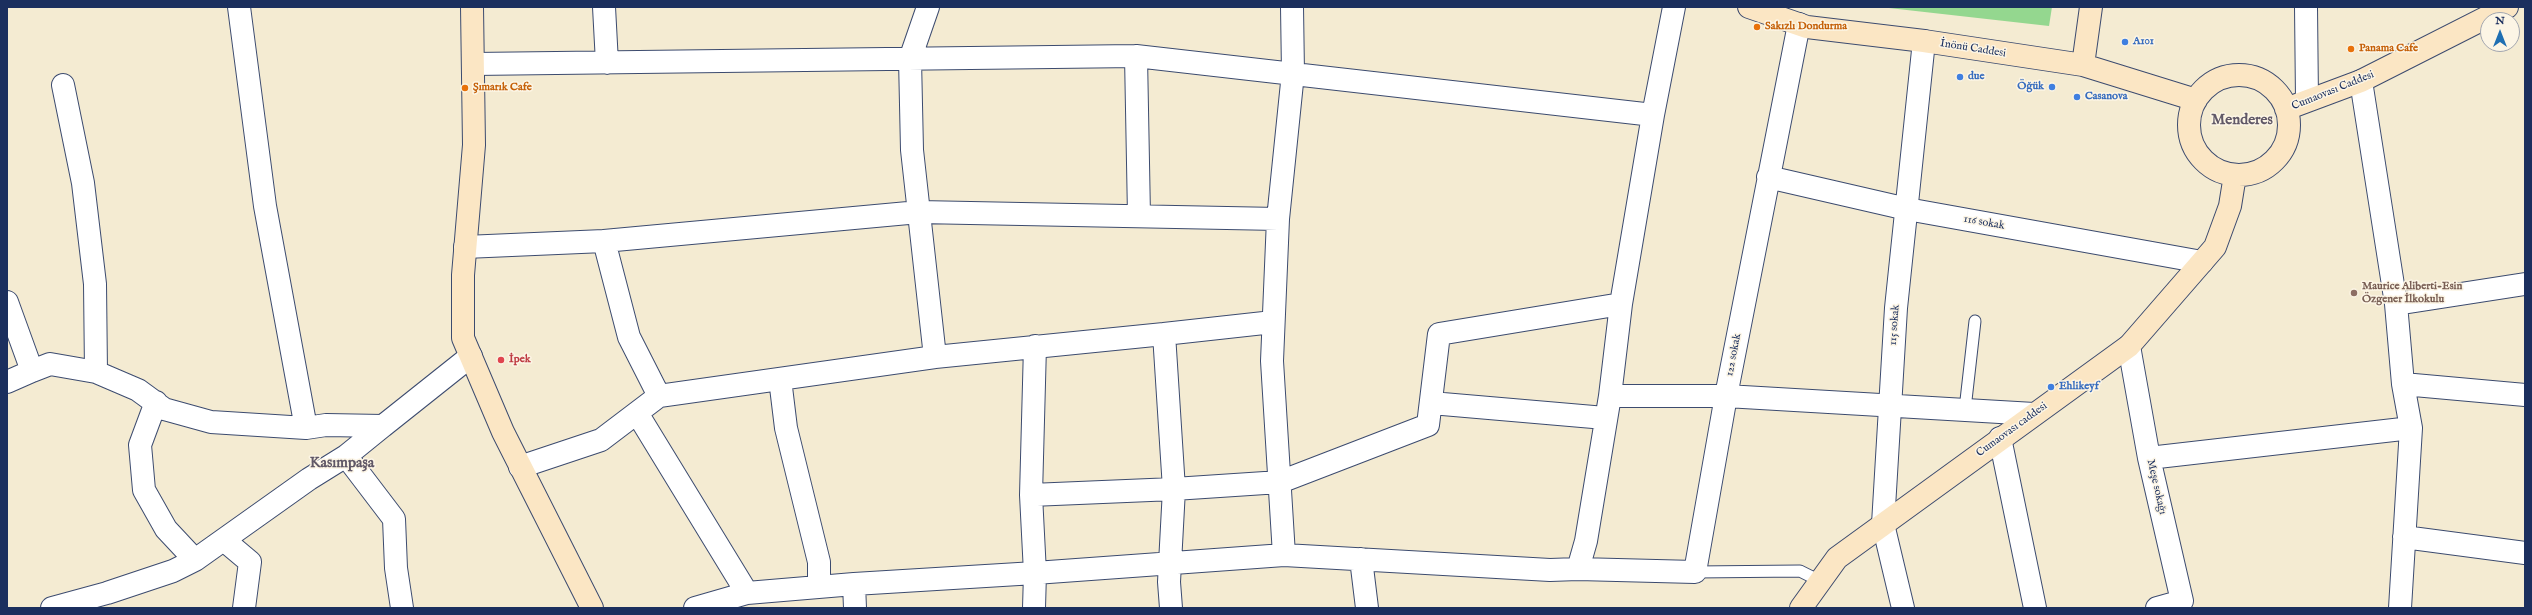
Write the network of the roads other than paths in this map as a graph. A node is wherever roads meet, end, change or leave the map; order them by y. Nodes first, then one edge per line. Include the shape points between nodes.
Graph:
1 (239, 7) edge
2 (472, 7) edge
3 (604, 7) edge
4 (928, 7) edge
5 (1292, 7) edge
6 (1674, 7) edge
7 (1749, 7) edge
8 (2091, 7) edge
9 (2306, 7) edge
10 (2507, 7) edge
11 (1799, 24) junction
12 (1924, 41) junction
13 (1136, 56) junction
14 (910, 59) junction
15 (607, 62) junction
16 (472, 64) junction
17 (2083, 65) junction
18 (1293, 73) junction
19 (2361, 81) junction
20 (63, 84) dead end
21 (2196, 100) junction
22 (2307, 100) junction
23 (2286, 109) junction
24 (1653, 115) junction
25 (2235, 175) junction
26 (1768, 177) junction
27 (1907, 209) junction
28 (919, 212) junction
29 (1139, 216) junction
30 (1278, 219) junction
31 (604, 241) junction
32 (466, 248) junction
33 (2202, 262) junction
34 (2525, 284) edge
35 (7, 302) edge
36 (1621, 304) junction
37 (2396, 304) junction
38 (1975, 321) dead end
39 (1273, 322) junction
40 (1164, 334) junction
41 (1035, 346) junction
42 (2129, 346) junction
43 (471, 356) junction
44 (935, 357) junction
45 (32, 371) junction
46 (96, 372) junction
47 (780, 379) junction
48 (7, 382) edge
49 (2403, 384) junction
50 (2525, 395) edge
51 (659, 396) junction
52 (1610, 396) junction
53 (1726, 396) junction
54 (156, 402) junction
55 (1431, 403) junction
56 (1890, 404) junction
57 (1965, 409) junction
58 (637, 413) junction
59 (2034, 414) junction
60 (1605, 418) junction
61 (383, 426) junction
62 (306, 428) junction
63 (2411, 428) junction
64 (2000, 438) junction
65 (346, 456) junction
66 (2150, 458) junction
67 (520, 467) junction
68 (1280, 482) junction
69 (1174, 489) junction
70 (1030, 495) junction
71 (1883, 524) junction
72 (2404, 537) junction
73 (225, 541) junction
74 (2525, 553) edge
75 (1284, 555) junction
76 (1361, 559) junction
77 (195, 560) junction
78 (1170, 563) junction
79 (1578, 569) junction
80 (1695, 572) junction
81 (1035, 573) junction
82 (1820, 581) junction
83 (854, 584) junction
84 (819, 587) junction
85 (747, 593) junction
86 (104, 602) edge
87 (2183, 604) edge
88 (52, 608) edge
89 (244, 608) edge
90 (402, 608) edge
91 (592, 608) edge
92 (695, 608) edge
93 (855, 608) edge
94 (1034, 608) edge
95 (1171, 608) edge
96 (1367, 608) edge
97 (1801, 608) edge
98 (1903, 608) edge
99 (2034, 608) edge
100 (2157, 608) edge
101 (2400, 608) edge

1 - 62 street via 266,206
2 - 16 main road
3 - 15 street
4 - 14 street
5 - 18 street
6 - 24 street
7 - 11 main road, İnönü Caddesi
8 - 17 main road
9 - 22 street
10 - 19 main road, Cumaovası Caddesi
11 - 12 main road, İnönü Caddesi
11 - 26 street, 122 sokak
12 - 17 main road, İnönü Caddesi
12 - 27 street, 115 sokak
13 - 14 street
13 - 18 street
13 - 29 street
14 - 15 street
14 - 28 street via 912,150
15 - 16 street
16 - 32 main road via 474,145
17 - 21 main road, İnönü Caddesi
18 - 24 street
18 - 30 street
19 - 22 main road, Cumaovası Caddesi
19 - 37 street
20 - 46 street via 84,191 94,284
21 - 23 main road via 2207,87 2221,79 2253,77 2267,84 2279,95
21 - 25 main road via 2190,115 2189,132 2194,148 2205,162 2219,171
22 - 23 main road, Cumaovası Caddesi
23 - 25 main road via 2288,133 2279,155 2267,166 2252,174
24 - 36 street
25 - 33 main road, Cumaovası caddesi via 2230,206 2215,247
26 - 27 street, 116 sokak
26 - 53 street, 122 sokak
27 - 33 street, 116 sokak
27 - 56 street, 115 sokak via 1896,308
28 - 29 street
28 - 31 street
28 - 44 street
29 - 30 street
30 - 39 street
31 - 32 street
31 - 51 street via 629,338
32 - 43 main road via 463,338
33 - 42 main road, Cumaovası caddesi
34 - 37 street
35 - 45 street
36 - 52 street
36 - 55 street via 1439,334
37 - 49 street
38 - 57 lane
39 - 40 street
39 - 68 street via 1272,361
40 - 41 street
40 - 69 street
41 - 44 street
41 - 70 street
42 - 59 main road, Cumaovası caddesi
42 - 66 street, Meşe sokağı
43 - 61 street
43 - 67 main road via 502,432
44 - 47 street
45 - 46 street via 50,364
45 - 48 street
46 - 54 street via 138,390
47 - 51 street
47 - 84 street via 788,436 819,562
49 - 50 street
49 - 63 street
51 - 58 street
52 - 53 street
52 - 60 street
53 - 56 street
53 - 80 street, 122 sokak
54 - 62 street via 164,409 211,422
54 - 77 street via 140,445 144,490 166,529
55 - 60 street
55 - 68 street via 1428,425
56 - 57 street
56 - 71 street, 115 sokak
57 - 59 street
58 - 67 street via 601,440
58 - 85 street
59 - 64 main road, Cumaovası caddesi
60 - 79 street via 1586,541
61 - 62 street via 326,425
61 - 65 street
63 - 66 street
63 - 72 street
64 - 71 main road, Cumaovası caddesi
64 - 99 street
65 - 73 street via 309,479
65 - 90 street via 394,519 396,568
66 - 87 street, Meşe sokağı
67 - 91 main road
68 - 69 street
68 - 75 street
69 - 70 street
69 - 78 street
70 - 81 street
71 - 82 main road, Cumaovası caddesi via 1837,558
71 - 98 street, 115 sokak
72 - 74 street
72 - 101 street
73 - 77 street
73 - 89 street via 250,562
75 - 76 street
75 - 78 street
76 - 79 street via 1550,570
76 - 96 street
77 - 86 street
78 - 81 street
78 - 95 street
79 - 80 street
80 - 82 lane via 1800,571
81 - 83 street
81 - 94 street
82 - 97 main road, Cumaovası caddesi
83 - 84 street
83 - 93 street
84 - 85 street
85 - 92 street
86 - 88 street
87 - 100 street, Meşe sokağı

